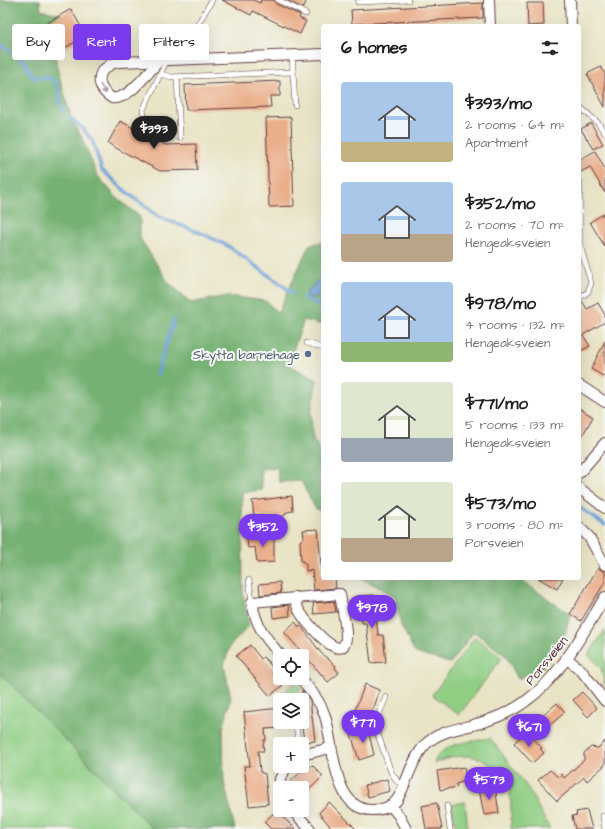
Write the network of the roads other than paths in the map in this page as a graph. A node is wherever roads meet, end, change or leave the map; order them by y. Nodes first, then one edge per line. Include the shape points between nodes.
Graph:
1 (212, 0) edge
2 (278, 0) edge
3 (408, 0) edge
4 (489, 0) edge
5 (570, 0) edge
6 (358, 2) dead end
7 (306, 14) dead end
8 (198, 24) edge
9 (490, 24) edge
10 (571, 24) edge
11 (321, 54) edge
12 (292, 55) junction
13 (209, 58) edge
14 (164, 60) junction
15 (293, 72) junction
16 (161, 74) junction
17 (177, 77) junction
18 (295, 105) dead end
19 (581, 108) edge
20 (163, 127) dead end
21 (605, 133) edge
22 (180, 138) dead end
23 (581, 248) edge
24 (581, 297) edge
25 (307, 343) dead end
26 (321, 347) edge
27 (581, 386) edge
28 (605, 402) edge
29 (605, 443) edge
30 (581, 471) edge
31 (581, 490) edge
32 (605, 508) edge
33 (581, 529) edge
34 (605, 565) edge
35 (249, 580) dead end
36 (605, 597) edge
37 (295, 598) junction
38 (252, 602) junction
39 (275, 649) edge
40 (566, 658) junction
41 (306, 685) edge
42 (386, 697) dead end
43 (605, 701) edge
44 (330, 748) junction
45 (309, 752) edge
46 (404, 785) junction
47 (391, 806) junction
48 (446, 806) dead end
49 (603, 816) dead end
50 (299, 817) edge
51 (310, 829) edge
52 (406, 829) edge
53 (450, 829) edge
54 (605, 829) edge

1 - 8 lane
2 - 7 lane
3 - 6 lane
4 - 9 street
5 - 10 street
11 - 12 street
12 - 13 street
12 - 15 lane
14 -> 14 street via 111,64 100,75 102,88 112,98 121,98
14 - 16 lane
15 - 17 lane
15 - 18 lane
16 - 17 lane
16 - 20 lane via 143,110 147,122 154,127
17 - 22 lane
19 - 21 lane
23 - 24 lane via 591,283 588,292
25 - 26 lane
27 - 28 street
29 - 30 street
31 - 32 street
33 - 34 street via 589,537
35 - 38 lane
36 - 40 street, Porsveien
37 - 37 street via 340,594 346,636 344,645 335,649 328,644 299,612
37 - 38 street
38 - 39 street via 258,625
40 - 43 street via 581,670
40 - 46 street, Porsveien via 540,689 516,708 488,721 448,731 432,739 419,753
41 - 44 street via 319,702 325,717
42 - 46 lane via 376,722 377,732 391,772 397,782
44 - 45 street
44 - 47 street via 342,785 356,807 381,810
46 - 47 street, Porsveien
47 - 52 street
48 - 53 lane
49 - 54 lane
50 - 51 street

